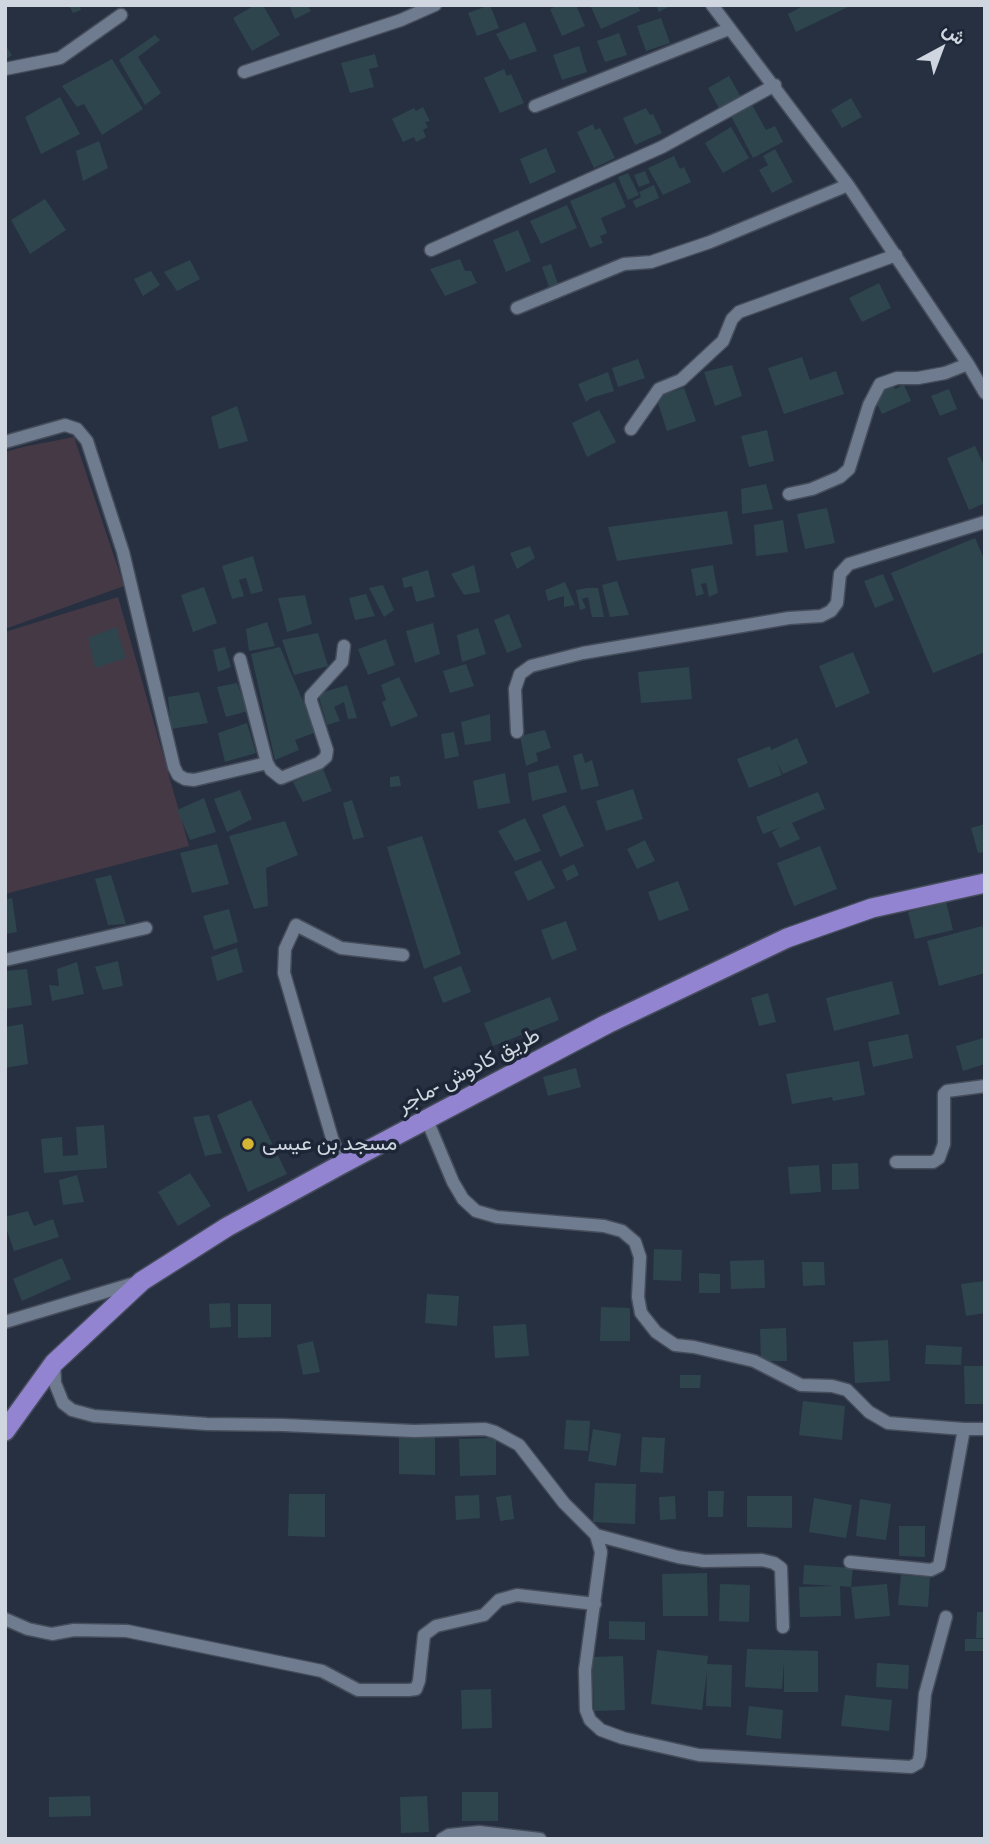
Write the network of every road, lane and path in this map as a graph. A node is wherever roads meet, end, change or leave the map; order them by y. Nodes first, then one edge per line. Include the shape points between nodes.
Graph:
1 (435, 5) edge
2 (712, 5) edge
3 (121, 15) dead end
4 (729, 29) junction
5 (5, 69) edge
6 (244, 72) dead end
7 (775, 85) junction
8 (535, 106) dead end
9 (848, 185) junction
10 (431, 250) dead end
11 (896, 255) junction
12 (517, 308) dead end
13 (968, 364) junction
14 (985, 393) edge
15 (631, 429) dead end
16 (5, 442) edge
17 (789, 494) dead end
18 (985, 522) edge
19 (344, 646) dead end
20 (240, 659) dead end
21 (517, 732) dead end
22 (267, 763) junction
23 (985, 883) edge
24 (146, 928) dead end
25 (403, 955) dead end
26 (5, 960) edge
27 (985, 1086) edge
28 (427, 1119) junction
29 (896, 1162) dead end
30 (342, 1164) junction
31 (142, 1281) junction
32 (5, 1322) edge
33 (54, 1363) junction
34 (985, 1429) edge
35 (964, 1430) junction
36 (5, 1431) edge
37 (596, 1535) junction
38 (850, 1562) dead end
39 (595, 1604) junction
40 (946, 1617) dead end
41 (5, 1619) edge
42 (783, 1627) dead end
43 (442, 1839) edge
44 (539, 1839) edge

1 - 6 street
2 - 4 street
3 - 5 street via 60,58
4 - 7 street
4 - 8 street
7 - 9 street
7 - 10 street via 662,148
9 - 11 street
9 - 12 street via 710,242 651,262 624,264
11 - 13 street
11 - 15 street via 739,312 723,341 681,380 659,390
13 - 14 street
13 - 17 street via 945,373 897,377 880,384 849,469 821,485
16 - 22 street via 65,425 77,429 87,441 123,552 178,775 194,780
18 - 21 street via 849,564 839,574 837,603 821,616 583,653 531,666 520,674 515,689
19 - 22 street via 342,662 311,702 326,757 281,778
20 - 22 street
23 - 28 highway, طريق كادوش -ماجر via 872,908 787,938 607,1024
24 - 26 street
25 - 30 street via 341,948 296,925 285,949 284,973
27 - 29 street via 944,1094 944,1144 939,1158
28 - 30 highway, طريق كادوش -ماجر
28 - 35 street via 453,1182 476,1211 497,1217 604,1226 622,1231 635,1242 640,1257 641,1313 656,1332 675,1345 754,1361 801,1385 847,1390 888,1423
30 - 31 highway, طريق كادوش -ماجر via 227,1227
31 - 32 street
31 - 33 highway, طريق كادوش -ماجر
33 - 36 highway, طريق كادوش -ماجر
33 - 37 street via 63,1403 94,1416 495,1432 519,1445 564,1503
34 - 35 street
35 - 38 street via 939,1566 932,1570
37 - 39 street via 601,1552
37 - 42 street via 678,1557 774,1563 781,1568
39 - 40 street via 585,1692 590,1720 601,1730 699,1755 906,1767 918,1763 920,1756 925,1694
39 - 41 street via 517,1595 499,1600 484,1615 436,1626 424,1635 419,1681 416,1689 409,1690 358,1690 322,1671 127,1631 52,1634
43 - 44 street via 479,1832

